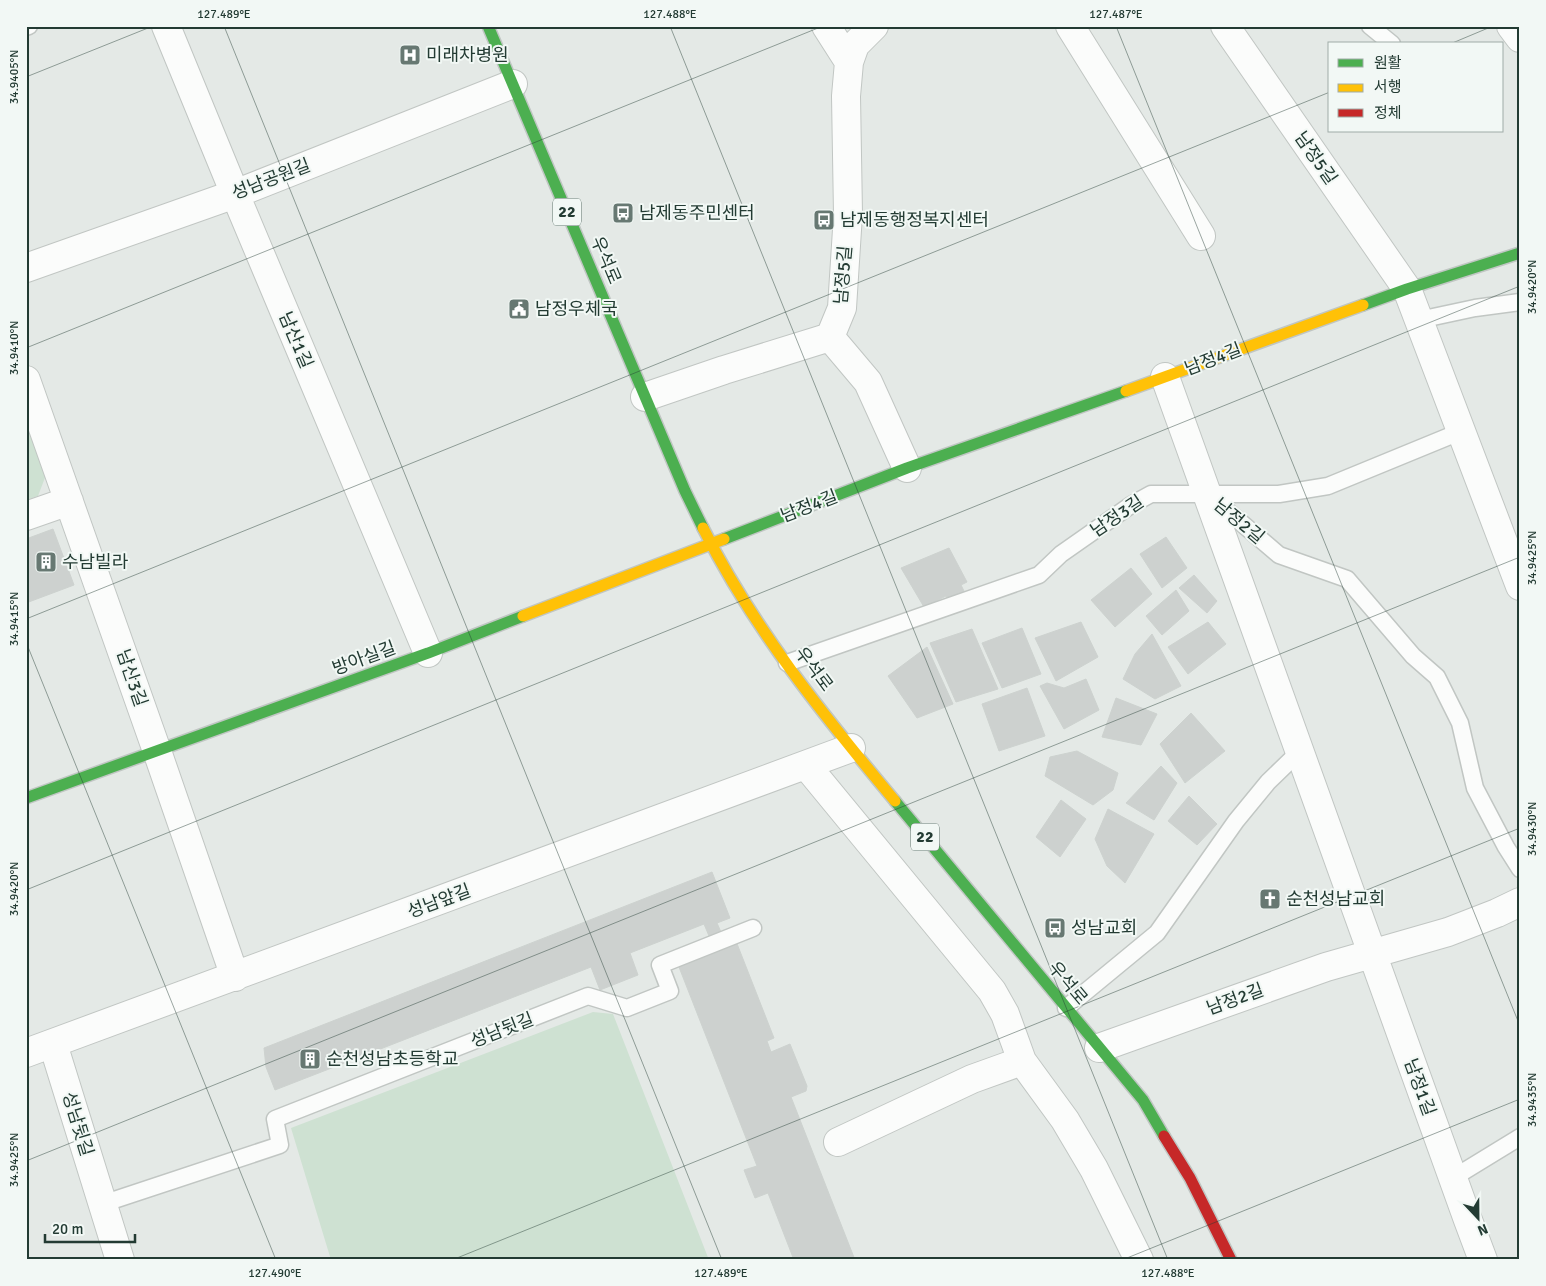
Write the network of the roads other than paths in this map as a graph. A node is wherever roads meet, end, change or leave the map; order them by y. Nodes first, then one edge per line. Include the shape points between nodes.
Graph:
1 (166, 26) edge
2 (488, 26) edge
3 (826, 26) edge
4 (874, 26) edge
5 (1070, 26) edge
6 (1224, 26) edge
7 (1370, 26) edge
8 (1511, 26) edge
9 (1520, 38) edge
10 (1390, 42) edge
11 (849, 62) junction
12 (513, 84) junction
13 (235, 194) junction
14 (1201, 236) dead end
15 (1520, 253) edge
16 (26, 268) edge
17 (1407, 289) junction
18 (1520, 302) edge
19 (1419, 320) junction
20 (830, 337) junction
21 (1165, 377) junction
22 (26, 380) edge
23 (645, 397) junction
24 (1462, 431) junction
25 (907, 468) junction
26 (1208, 494) junction
27 (69, 501) junction
28 (26, 516) edge
29 (712, 545) junction
30 (1520, 586) edge
31 (428, 653) junction
32 (787, 663) junction
33 (852, 748) junction
34 (158, 751) junction
35 (1299, 752) junction
36 (806, 765) junction
37 (26, 798) edge
38 (1520, 869) edge
39 (1520, 902) edge
40 (753, 928) dead end
41 (1371, 954) junction
42 (235, 977) junction
43 (1066, 1008) junction
44 (53, 1044) junction
45 (1099, 1048) junction
46 (26, 1053) edge
47 (1022, 1061) junction
48 (1520, 1137) edge
49 (838, 1142) dead end
50 (1452, 1178) junction
51 (102, 1204) junction
52 (120, 1260) edge
53 (1139, 1260) edge
54 (1231, 1260) edge
55 (1483, 1260) edge

1 - 13 street, 남산1길
2 - 12 street, 우석로 / 22
3 - 11 street
4 - 11 street, 남정5길 via 855,45
5 - 14 street
6 - 17 street, 남정5길
7 - 10 lane
8 - 9 street
11 - 20 street, 남정5길 via 846,96 848,214 842,308
12 - 13 street, 성남공원길
12 - 23 street, 우석로 / 22
13 - 16 street, 성남공원길
13 - 31 street, 남산1길
15 - 17 street, 남정4길
17 - 19 street
17 - 21 street, 남정4길
18 - 19 lane
19 - 24 street
20 - 23 street
20 - 25 street via 868,382
21 - 25 street, 남정4길
21 - 26 street
22 - 27 street, 남산3길
23 - 29 street, 우석로 / 22
24 - 26 lane, 남정3길 via 1328,486 1279,494
24 - 30 street
25 - 29 street, 남정4길
26 - 32 lane, 남정3길 via 1151,494 1061,554 1039,575
26 - 35 street, 남정2길
26 - 38 lane, 남정2길 via 1279,555 1347,579 1413,656 1438,677 1460,724 1475,788
27 - 28 street
27 - 34 street, 남산3길
29 - 31 street, 방아실길
29 - 32 street, 우석로 / 22 via 741,597
31 - 34 street, 방아실길
32 - 33 street, 우석로 / 22
33 - 36 street, 성남앞길
33 - 43 street, 우석로 / 22
34 - 37 street, 방아실길
34 - 42 street, 남산3길
35 - 41 street, 남정2길
35 - 43 lane via 1268,782 1236,821 1157,933
36 - 42 street, 성남앞길
36 - 47 street via 992,991 1005,1014
39 - 41 street, 남정2길 via 1448,932
40 - 51 lane, 성남뒷길 via 660,965 670,991 627,1008 588,996 275,1120 280,1145
41 - 45 street, 남정2길 via 1326,966
41 - 50 street, 남정1길
42 - 44 street, 성남앞길
43 - 45 street, 우석로 / 22
44 - 46 street, 성남앞길
44 - 51 street, 성남뒷길
45 - 54 street, 우석로 / 22 via 1143,1100 1190,1178
47 - 49 street via 972,1080
47 - 53 street via 1065,1120 1094,1169
48 - 50 lane
50 - 55 street, 남정1길
51 - 52 street, 성남뒷길

